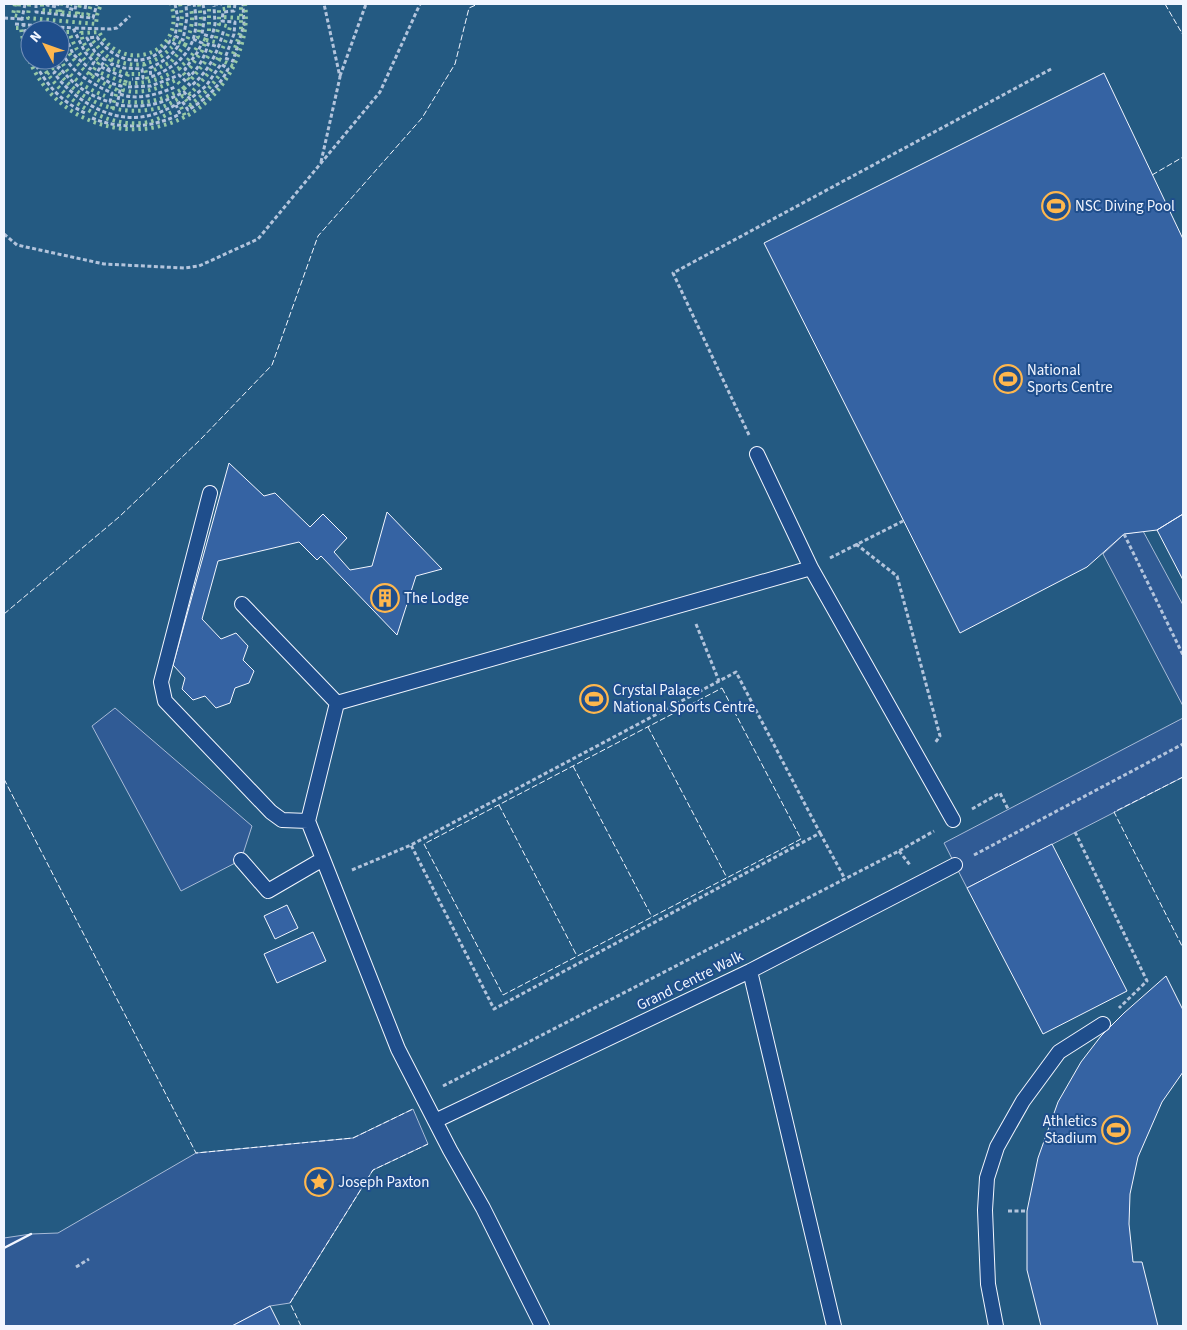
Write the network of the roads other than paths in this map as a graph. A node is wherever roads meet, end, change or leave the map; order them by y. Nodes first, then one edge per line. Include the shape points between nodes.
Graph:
1 (757, 454) road end
2 (210, 493) dead end
3 (811, 568) junction
4 (242, 604) dead end
5 (337, 703) junction
6 (954, 820) dead end
7 (308, 821) junction
8 (323, 859) junction
9 (241, 860) dead end
10 (955, 864) road end
11 (750, 971) junction
12 (1102, 1024) road end
13 (435, 1121) junction
14 (542, 1326) edge
15 (834, 1326) edge
16 (996, 1326) edge

1 - 3 lane
2 - 7 lane via 161,682 165,701 271,812 282,820
3 - 5 lane
3 - 6 lane
4 - 5 lane
5 - 7 lane
7 - 8 lane
8 - 9 lane via 268,891
8 - 13 lane via 398,1049
10 - 11 lane, Grand Centre Walk
11 - 13 lane, Grand Centre Walk
11 - 15 lane
12 - 16 lane via 1058,1052 997,1147 987,1178 985,1210 988,1284
13 - 14 lane

